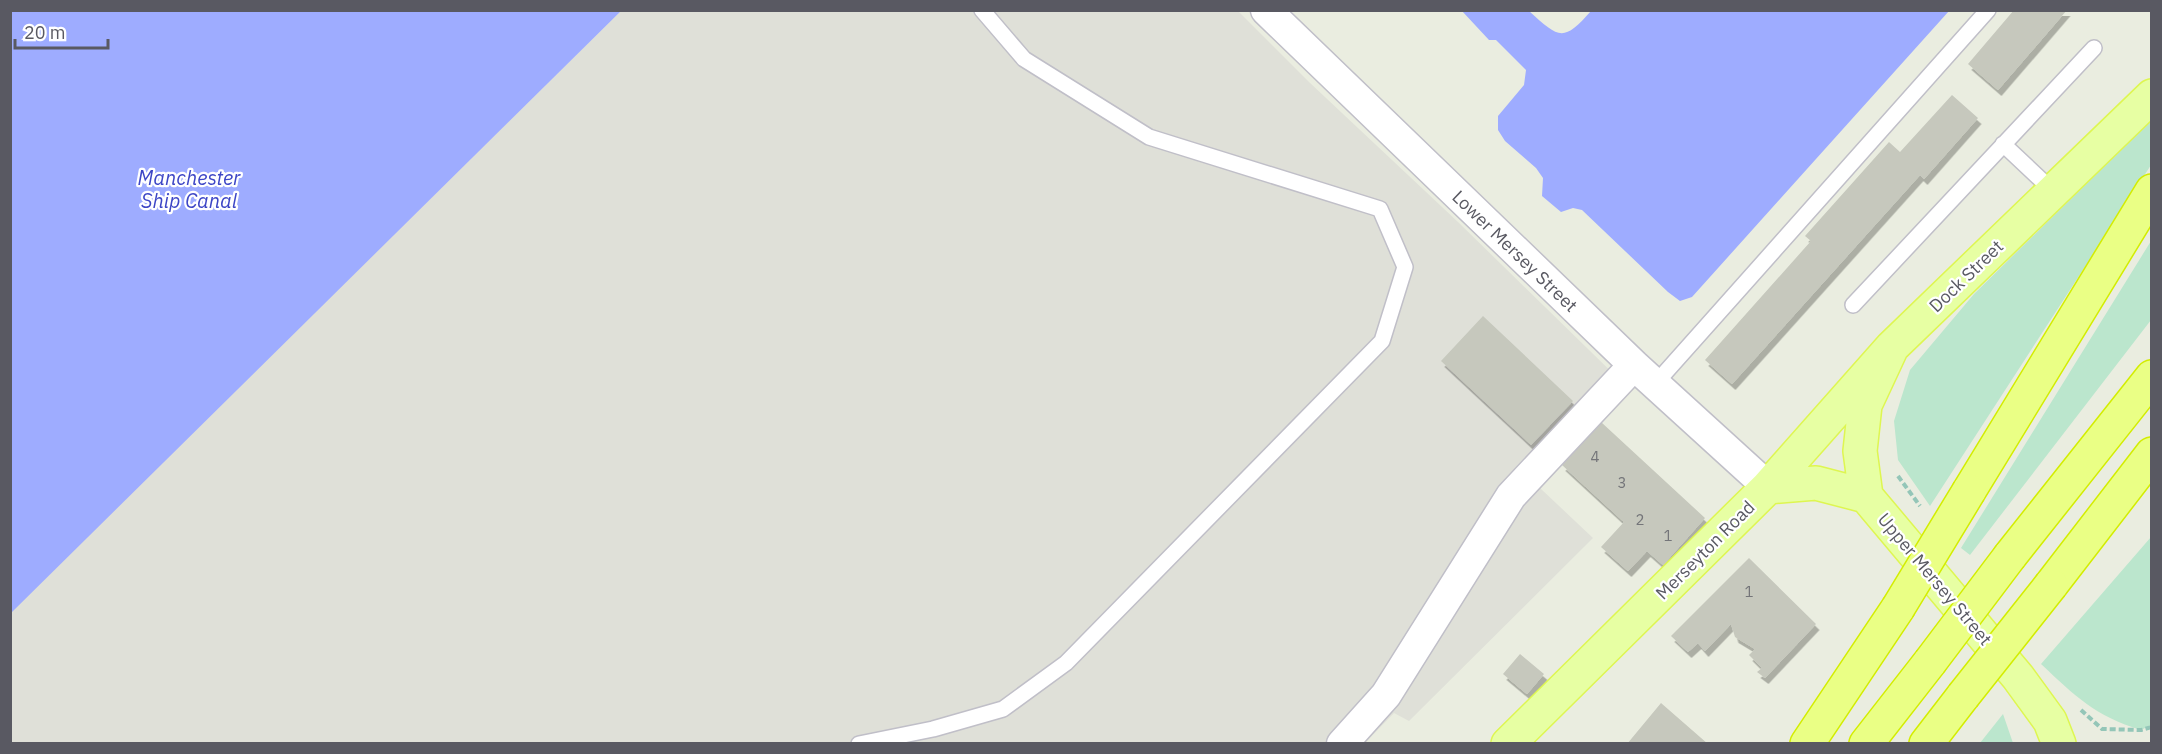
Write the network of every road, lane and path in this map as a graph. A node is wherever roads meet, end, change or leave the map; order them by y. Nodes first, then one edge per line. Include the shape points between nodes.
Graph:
1 (982, 10) edge
2 (1988, 10) edge
3 (1268, 11) edge
4 (2094, 48) dead end
5 (2151, 96) edge
6 (2003, 144) junction
7 (2053, 191) junction
8 (2151, 191) edge
9 (1853, 305) dead end
10 (1892, 347) junction
11 (1645, 375) junction
12 (2151, 377) edge
13 (2151, 454) edge
14 (2151, 483) edge
15 (1768, 487) junction
16 (1866, 496) junction
17 (2051, 585) junction
18 (859, 744) edge
19 (1342, 744) edge
20 (1508, 744) edge
21 (1807, 744) edge
22 (1866, 744) edge
23 (1926, 744) edge
24 (2060, 744) edge

1 - 18 lane via 1024,59 1149,137 1380,209 1405,267 1382,341 1066,663 1003,709
2 - 11 lane
3 - 11 street, Lower Mersey Street
4 - 6 lane
5 - 7 main road, Dock Street
6 - 7 lane
6 - 9 lane
7 - 10 main road, Dock Street
8 - 21 highway, bridge via 1898,608
10 - 15 main road, Merseyton Road
10 - 16 main road, Dock Street via 1865,405 1860,451
11 - 15 street, Lower Mersey Street
11 - 19 street via 1511,496 1386,695
12 - 22 highway, bridge
13 - 17 highway
14 - 17 highway
15 - 16 main road, Upper Mersey Street via 1816,483
15 - 20 main road, Merseyton Road
16 - 24 main road, Upper Mersey Street via 2019,677 2050,721
17 - 23 highway, bridge

